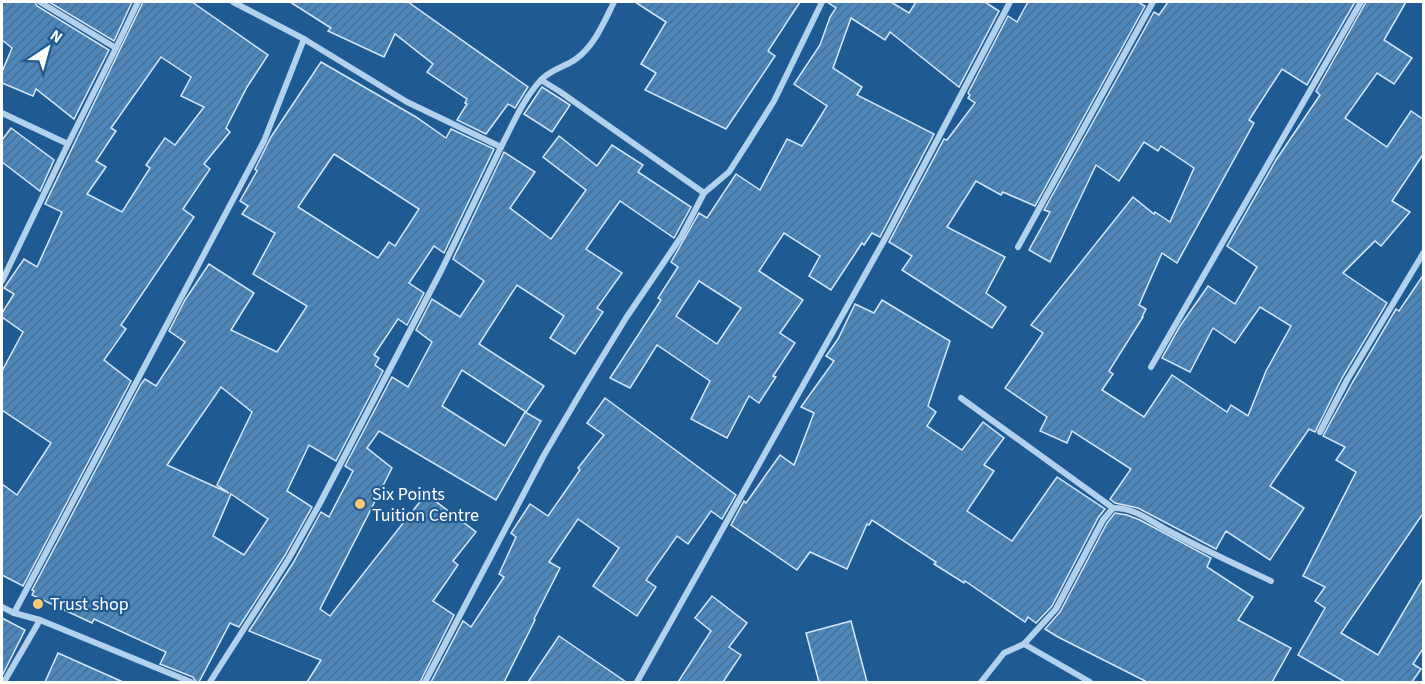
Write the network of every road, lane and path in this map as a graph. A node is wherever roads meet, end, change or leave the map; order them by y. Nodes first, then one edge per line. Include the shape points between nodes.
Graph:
1 (40, 2) edge
2 (138, 2) edge
3 (233, 2) edge
4 (614, 2) edge
5 (822, 2) edge
6 (1010, 2) edge
7 (1153, 2) edge
8 (1361, 2) edge
9 (304, 39) junction
10 (116, 48) junction
11 (541, 80) junction
12 (2, 113) edge
13 (68, 144) junction
14 (501, 147) junction
15 (704, 193) junction
16 (1018, 247) dead end
17 (1424, 252) edge
18 (2, 280) edge
19 (1151, 367) dead end
20 (961, 398) dead end
21 (1320, 432) dead end
22 (1113, 508) junction
23 (1271, 581) dead end
24 (2, 607) edge
25 (14, 613) junction
26 (40, 620) junction
27 (1024, 644) junction
28 (4, 682) edge
29 (191, 682) edge
30 (210, 682) edge
31 (425, 682) edge
32 (637, 682) edge
33 (981, 682) edge
34 (1090, 682) edge

1 - 10 street
2 - 10 street
3 - 9 street
4 - 11 street via 586,50
5 - 15 street via 763,118 729,172
6 - 32 street via 886,237
7 - 16 street
8 - 19 street
9 - 14 street via 407,102
9 - 25 street via 264,141
10 - 13 street
11 - 14 street
11 - 15 street
12 - 13 street
13 - 18 street
14 - 30 street via 319,505
15 - 31 street via 681,237 626,318 544,455
17 - 21 street
20 - 22 street
22 - 23 street via 1141,514 1167,531
22 - 27 street via 1056,609
24 - 25 street
25 - 26 street
26 - 28 street
26 - 29 street
27 - 33 street via 1004,653
27 - 34 street

